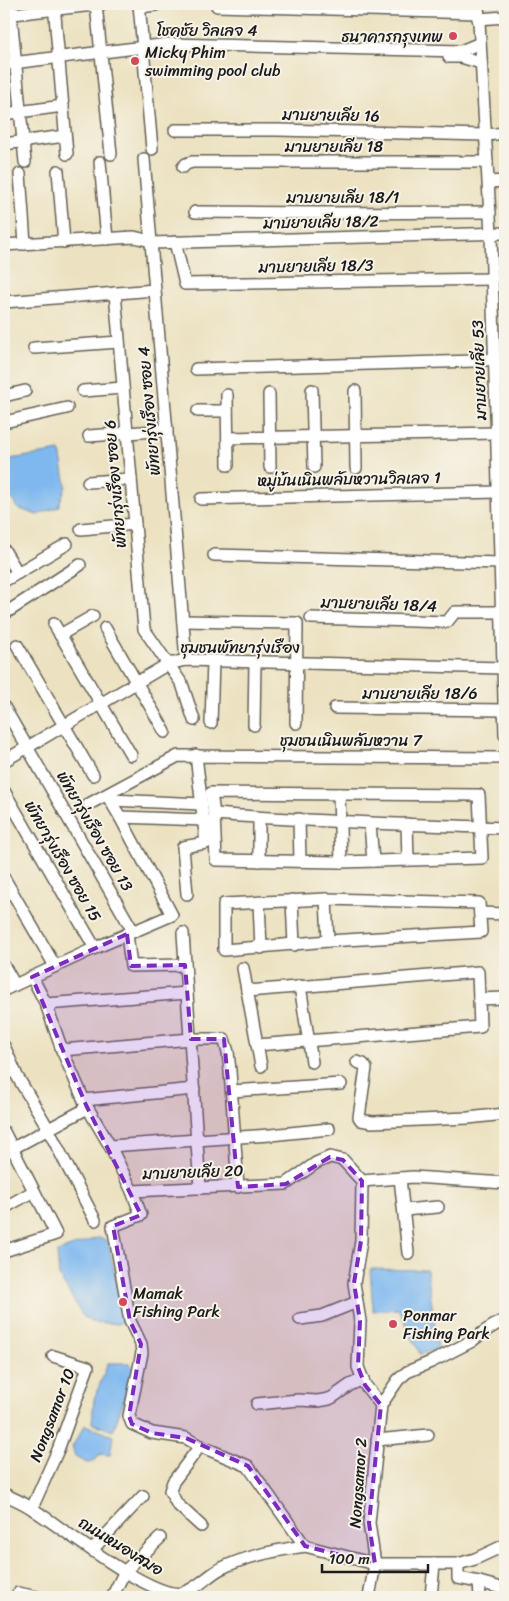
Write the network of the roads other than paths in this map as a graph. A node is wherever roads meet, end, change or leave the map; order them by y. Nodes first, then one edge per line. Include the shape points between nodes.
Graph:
1 (96, 4) edge
2 (102, 4) edge
3 (139, 5) edge
4 (156, 5) dead end
5 (54, 6) edge
6 (217, 6) dead end
7 (8, 11) edge
8 (478, 12) edge
9 (505, 17) edge
10 (480, 43) junction
11 (142, 47) junction
12 (101, 52) junction
13 (365, 52) junction
14 (59, 58) junction
15 (9, 63) edge
16 (481, 63) junction
17 (63, 106) junction
18 (20, 112) junction
19 (4, 114) edge
20 (175, 130) dead end
21 (505, 133) edge
22 (486, 135) junction
23 (66, 136) junction
24 (22, 142) junction
25 (4, 144) edge
26 (152, 149) dead end
27 (67, 154) dead end
28 (111, 154) dead end
29 (144, 159) dead end
30 (25, 162) dead end
31 (100, 162) dead end
32 (487, 162) junction
33 (183, 167) dead end
34 (58, 171) dead end
35 (20, 174) dead end
36 (505, 181) edge
37 (489, 182) junction
38 (196, 212) dead end
39 (490, 212) junction
40 (505, 233) edge
41 (491, 234) junction
42 (107, 239) junction
43 (64, 242) junction
44 (151, 242) junction
45 (176, 242) junction
46 (25, 244) junction
47 (4, 245) edge
48 (492, 279) junction
49 (155, 290) junction
50 (115, 293) junction
51 (492, 298) junction
52 (505, 298) edge
53 (4, 302) edge
54 (119, 342) junction
55 (34, 348) dead end
56 (499, 359) edge
57 (196, 369) dead end
58 (123, 388) junction
59 (312, 390) dead end
60 (25, 391) dead end
61 (83, 391) dead end
62 (355, 391) dead end
63 (268, 394) dead end
64 (227, 395) dead end
65 (4, 396) edge
66 (67, 408) dead end
67 (198, 411) dead end
68 (227, 411) junction
69 (4, 422) edge
70 (167, 430) junction
71 (127, 432) junction
72 (497, 433) junction
73 (89, 436) dead end
74 (313, 436) junction
75 (356, 436) junction
76 (270, 437) junction
77 (228, 438) junction
78 (501, 459) edge
79 (228, 465) dead end
80 (270, 466) dead end
81 (314, 467) dead end
82 (356, 468) dead end
83 (131, 479) junction
84 (501, 480) edge
85 (88, 482) dead end
86 (498, 492) junction
87 (202, 499) dead end
88 (502, 511) edge
89 (135, 524) junction
90 (82, 528) dead end
91 (502, 530) edge
92 (67, 544) dead end
93 (4, 550) edge
94 (214, 555) dead end
95 (80, 565) dead end
96 (502, 567) edge
97 (18, 573) junction
98 (4, 581) edge
99 (503, 587) edge
100 (501, 612) junction
101 (4, 614) edge
102 (93, 616) dead end
103 (311, 618) dead end
104 (183, 621) junction
105 (54, 624) dead end
106 (105, 628) dead end
107 (60, 634) junction
108 (17, 645) dead end
109 (504, 651) edge
110 (186, 660) junction
111 (213, 661) junction
112 (256, 662) junction
113 (296, 663) junction
114 (168, 664) junction
115 (503, 668) junction
116 (137, 682) junction
117 (101, 704) junction
118 (4, 707) edge
119 (335, 708) dead end
120 (504, 710) junction
121 (194, 720) dead end
122 (296, 723) dead end
123 (211, 724) dead end
124 (254, 724) dead end
125 (64, 725) junction
126 (505, 725) edge
127 (165, 732) dead end
128 (505, 735) edge
129 (28, 747) junction
130 (131, 755) dead end
131 (196, 755) junction
132 (505, 758) edge
133 (4, 761) edge
134 (93, 775) dead end
135 (4, 791) edge
136 (339, 794) junction
137 (109, 797) junction
138 (89, 804) dead end
139 (202, 804) junction
140 (120, 817) junction
141 (209, 817) junction
142 (258, 818) junction
143 (299, 819) junction
144 (340, 822) junction
145 (370, 824) junction
146 (407, 824) junction
147 (480, 827) junction
148 (505, 828) edge
149 (408, 860) junction
150 (259, 861) junction
151 (300, 861) junction
152 (373, 861) junction
153 (340, 862) junction
154 (4, 878) edge
155 (187, 894) dead end
156 (326, 899) junction
157 (292, 900) junction
158 (259, 902) junction
159 (480, 913) junction
160 (505, 914) edge
161 (130, 932) junction
162 (183, 932) dead end
163 (328, 942) junction
164 (294, 945) junction
165 (94, 948) junction
166 (261, 948) junction
167 (186, 965) junction
168 (4, 966) edge
169 (55, 966) junction
170 (243, 968) dead end
171 (32, 977) junction
172 (15, 985) junction
173 (300, 986) junction
174 (4, 990) edge
175 (248, 991) junction
176 (187, 993) junction
177 (505, 998) edge
178 (479, 999) junction
179 (46, 1004) junction
180 (191, 1039) junction
181 (309, 1040) junction
182 (257, 1045) junction
183 (4, 1046) edge
184 (62, 1050) junction
185 (312, 1062) dead end
186 (357, 1062) dead end
187 (261, 1066) dead end
188 (341, 1084) dead end
189 (194, 1089) junction
190 (232, 1091) junction
191 (85, 1102) junction
192 (505, 1114) edge
193 (47, 1126) junction
194 (329, 1129) dead end
195 (235, 1137) junction
196 (197, 1140) junction
197 (7, 1144) edge
198 (110, 1146) junction
199 (400, 1178) junction
200 (362, 1181) junction
201 (505, 1183) edge
202 (238, 1186) junction
203 (200, 1188) junction
204 (34, 1191) junction
205 (132, 1191) junction
206 (438, 1207) dead end
207 (4, 1208) edge
208 (404, 1210) junction
209 (95, 1220) dead end
210 (4, 1251) edge
211 (408, 1253) dead end
212 (357, 1302) junction
213 (300, 1319) dead end
214 (505, 1319) edge
215 (53, 1356) dead end
216 (363, 1379) junction
217 (257, 1404) dead end
218 (381, 1404) junction
219 (428, 1435) dead end
220 (377, 1440) junction
221 (200, 1446) junction
222 (4, 1494) edge
223 (143, 1496) dead end
224 (32, 1508) junction
225 (201, 1526) dead end
226 (160, 1538) dead end
227 (505, 1545) edge
228 (305, 1546) junction
229 (92, 1550) junction
230 (375, 1564) junction
231 (434, 1564) junction
232 (458, 1564) junction
233 (125, 1571) junction
234 (478, 1582) junction
235 (194, 1587) junction
236 (505, 1589) edge
237 (18, 1592) dead end
238 (152, 1592) edge
239 (37, 1597) edge
240 (112, 1597) edge
241 (201, 1597) edge
242 (369, 1597) edge
243 (431, 1597) edge
244 (480, 1597) edge

1 - 2 street
1 - 5 street
1 - 12 street
3 - 4 street
3 - 11 street
5 - 7 street
5 - 14 street
6 - 8 street
7 - 15 street
8 - 9 street
8 - 10 street, มาบยายเลีย 53
10 - 13 street, โชคชัย วิลเลจ 4 via 461,51
10 - 16 street, มาบยายเลีย 53
11 - 12 street, โชคชัย วิลเลจ 4
11 - 13 street, โชคชัย วิลเลจ 4
11 - 26 street
12 - 14 street, โชคชัย วิลเลจ 4
12 - 28 street
13 - 16 street, โชคชัย วิลเลจ 4 via 461,57
14 - 15 street, โชคชัย วิลเลจ 4
14 - 17 street
15 - 18 street
16 - 22 street, มาบยายเลีย 53
17 - 18 street
17 - 23 street
18 - 19 street
18 - 24 street
20 - 22 street, มาบยายเลีย 16
21 - 22 street, มาบยายเลีย 16
22 - 32 street, มาบยายเลีย 53
23 - 24 street
23 - 27 street
24 - 25 street
24 - 30 street
29 - 44 street, พัทยารุ่งเรือง ซอย 4
31 - 42 street
32 - 33 street, มาบยายเลีย 18 via 192,162
32 - 37 street, มาบยายเลีย 53
34 - 43 street
35 - 46 street
36 - 37 street
37 - 39 street, มาบยายเลีย 53
38 - 39 street, มาบยายเลีย 18/1
39 - 41 street, มาบยายเลีย 53
40 - 41 street, มาบยายเลีย 18/2
41 - 45 street, มาบยายเลีย 18/2
41 - 48 street, มาบยายเลีย 53
42 - 43 street, มาบยายเลีย 18/2
42 - 44 street, มาบยายเลีย 18/2 via 134,237
43 - 46 street, มาบยายเลีย 18/2
44 - 45 street, มาบยายเลีย 18/2
44 - 49 street, พัทยารุ่งเรือง ซอย 4
45 - 48 street, มาบยายเลีย 18/3 via 185,284
46 - 47 street, มาบยายเลีย 18/2
48 - 51 street, มาบยายเลีย 53
49 - 50 street
49 - 70 street, พัทยารุ่งเรือง ซอย 4
50 - 53 street
50 - 54 street, พัทยารุ่งเรือง ซอย 6
51 - 52 street
51 - 56 street, มาบยายเลีย 53
54 - 55 street
54 - 58 street, พัทยารุ่งเรือง ซอย 6
56 - 57 street
56 - 72 street, มาบยายเลีย 53
58 - 61 street
58 - 71 street, พัทยารุ่งเรือง ซอย 6
59 - 74 street
60 - 65 street
62 - 75 street
63 - 76 street
64 - 68 street
66 - 69 street
67 - 68 street
68 - 77 street
70 - 71 street
70 - 104 street, พัทยารุ่งเรือง ซอย 4
71 - 73 street
71 - 83 street, พัทยารุ่งเรือง ซอย 6
72 - 75 street
72 - 78 street, มาบยายเลีย 53
74 - 75 street
74 - 76 street
74 - 81 street
75 - 82 street
76 - 77 street
76 - 80 street
77 - 79 street
78 - 84 street, มาบยายเลีย 53
83 - 85 street
83 - 89 street, พัทยารุ่งเรือง ซอย 6
84 - 86 street, มาบยายเลีย 53
86 - 87 street, หมู่บ้นเนินพลับหวานวิลเลจ 1
86 - 88 street, มาบยายเลีย 53
88 - 91 street, มาบยายเลีย 53
89 - 90 street
89 - 114 street, พัทยารุ่งเรือง ซอย 6 via 144,629
91 - 96 street, มาบยายเลีย 53
92 - 97 street
93 - 97 street
94 - 96 street
95 - 101 street
96 - 99 street, มาบยายเลีย 53
97 - 98 street
99 - 100 street, มาบยายเลีย 53
100 - 103 street, มาบยายเลีย 18/4 via 455,612 448,622
100 - 109 street, มาบยายเลีย 53
102 - 107 street
104 - 110 street, พัทยารุ่งเรือง ซอย 4
104 - 113 street via 297,623
105 - 107 street
106 - 116 street
107 - 117 street
108 - 125 street
109 - 115 street, มาบยายเลีย 53
110 - 111 street, ชุมชนพัทยารุ่งเรือง
110 - 114 street, ชุมชนพัทยารุ่งเรือง
111 - 112 street, ชุมชนพัทยารุ่งเรือง
111 - 123 street
112 - 113 street, ชุมชนพัทยารุ่งเรือง
112 - 124 street
113 - 115 street, ชุมชนพัทยารุ่งเรือง
113 - 122 street
114 - 116 street, ชุมชนพัทยารุ่งเรือง
114 - 121 street, พัทยารุ่งเรือง ซอย 6 via 182,684
115 - 120 street, มาบยายเลีย 53
116 - 117 street, ชุมชนพัทยารุ่งเรือง
116 - 127 street
117 - 125 street, ชุมชนพัทยารุ่งเรือง
117 - 130 street
118 - 129 street, พัทยารุ่งเรือง ซอย 13
119 - 120 street, มาบยายเลีย 18/6
120 - 126 street, มาบยายเลีย 53
125 - 129 street, ชุมชนพัทยารุ่งเรือง
125 - 134 street
126 - 128 street, มาบยายเลีย 53
129 - 133 street, ชุมชนพัทยารุ่งเรือง
129 - 161 street, พัทยารุ่งเรือง ซอย 13
131 - 132 street, ชุมชนเนินพลับหวาน 7
131 - 137 street, ชุมชนเนินพลับหวาน 7 via 178,756 142,774
131 - 139 street
135 - 165 street, พัทยารุ่งเรือง ซอย 15
136 - 141 street via 211,793
136 - 144 street
136 - 147 street via 479,795
137 - 138 street, ชุมชนเนินพลับหวาน 7
137 - 139 street
137 - 140 street
139 - 141 street
140 - 141 street
140 - 161 street via 172,916
141 - 142 street
141 - 150 street via 216,860
141 - 155 street via 206,843 183,847
142 - 143 street
142 - 150 street
143 - 144 street
143 - 151 street
144 - 145 street
144 - 153 street
145 - 146 street
145 - 152 street
146 - 147 street
146 - 149 street
147 - 148 street
147 - 149 street via 482,858
149 - 152 street
150 - 151 street
151 - 153 street
152 - 153 street
154 - 169 street
156 - 157 street
156 - 159 street via 479,902
156 - 163 street
157 - 158 street
157 - 164 street
158 - 166 street
158 - 166 street via 224,904 224,950
159 - 160 street
159 - 163 street via 481,932
161 - 165 street
161 - 167 street via 130,966
162 - 167 street
163 - 164 street
164 - 166 street
165 - 169 street
167 - 176 street
168 - 172 street
169 - 171 street
170 - 175 street
171 - 172 street
171 - 179 street, มาบยายเลีย 20
172 - 174 street
173 - 175 street
173 - 178 street via 478,972
173 - 181 street
175 - 182 street
176 - 179 street
176 - 180 street
177 - 178 street
178 - 181 street via 480,1027
179 - 184 street, มาบยายเลีย 20
180 - 184 street
180 - 189 street
180 - 190 street via 224,1039
181 - 182 street
181 - 185 street
182 - 187 street
183 - 193 street via 17,1076
184 - 191 street, มาบยายเลีย 20
186 - 192 street via 366,1068 361,1120
188 - 190 street
189 - 191 street
189 - 196 street
190 - 195 street
191 - 193 street via 82,1111
191 - 198 street, มาบยายเลีย 20
193 - 197 street
193 - 209 street
194 - 195 street
195 - 196 street
195 - 202 street
196 - 198 street
196 - 203 street
197 - 204 street
198 - 205 street, มาบยายเลีย 20
199 - 200 street
199 - 201 street
199 - 208 street
200 - 202 street, มาบยายเลีย 20 via 343,1160 330,1157 316,1162 286,1184
200 - 212 street via 361,1241 354,1283
202 - 203 street, มาบยายเลีย 20
203 - 205 street, มาบยายเลีย 20
204 - 207 street
204 - 210 street via 56,1234
205 - 221 street via 141,1215 113,1226 130,1320 142,1353 129,1416 132,1424 152,1433 186,1438
206 - 208 street
208 - 211 street
212 - 213 street via 322,1316
212 - 216 street via 360,1321 358,1367
214 - 218 street via 431,1362 406,1372
215 - 224 street, Nongsamor 10 via 88,1367 58,1450
216 - 217 street via 329,1399
216 - 218 street
218 - 220 street, Nongsamor 2
219 - 220 street
220 - 230 street, Nongsamor 2 via 369,1523
221 - 225 street via 172,1482 170,1491 177,1504
221 - 228 street via 248,1466
222 - 224 street, ถนนหนองสมอ
223 - 229 street
224 - 229 street, ถนนหนองสมอ
226 - 233 street
227 - 232 street, ถนนหนองสมอ
228 - 230 street, ถนนหนองสมอ
228 - 235 street, ถนนหนองสมอ via 241,1560 219,1569
229 - 233 street, ถนนหนองสมอ
230 - 231 street, ถนนหนองสมอ
230 - 242 street, Nongsamor 2
231 - 232 street, ถนนหนองสมอ
231 - 243 street
232 - 234 street via 458,1578
233 - 238 street, ถนนหนองสมอ
233 - 240 street
234 - 236 street
234 - 244 street
235 - 238 street, ถนนหนองสมอ via 181,1593
235 - 241 street
237 - 239 street

